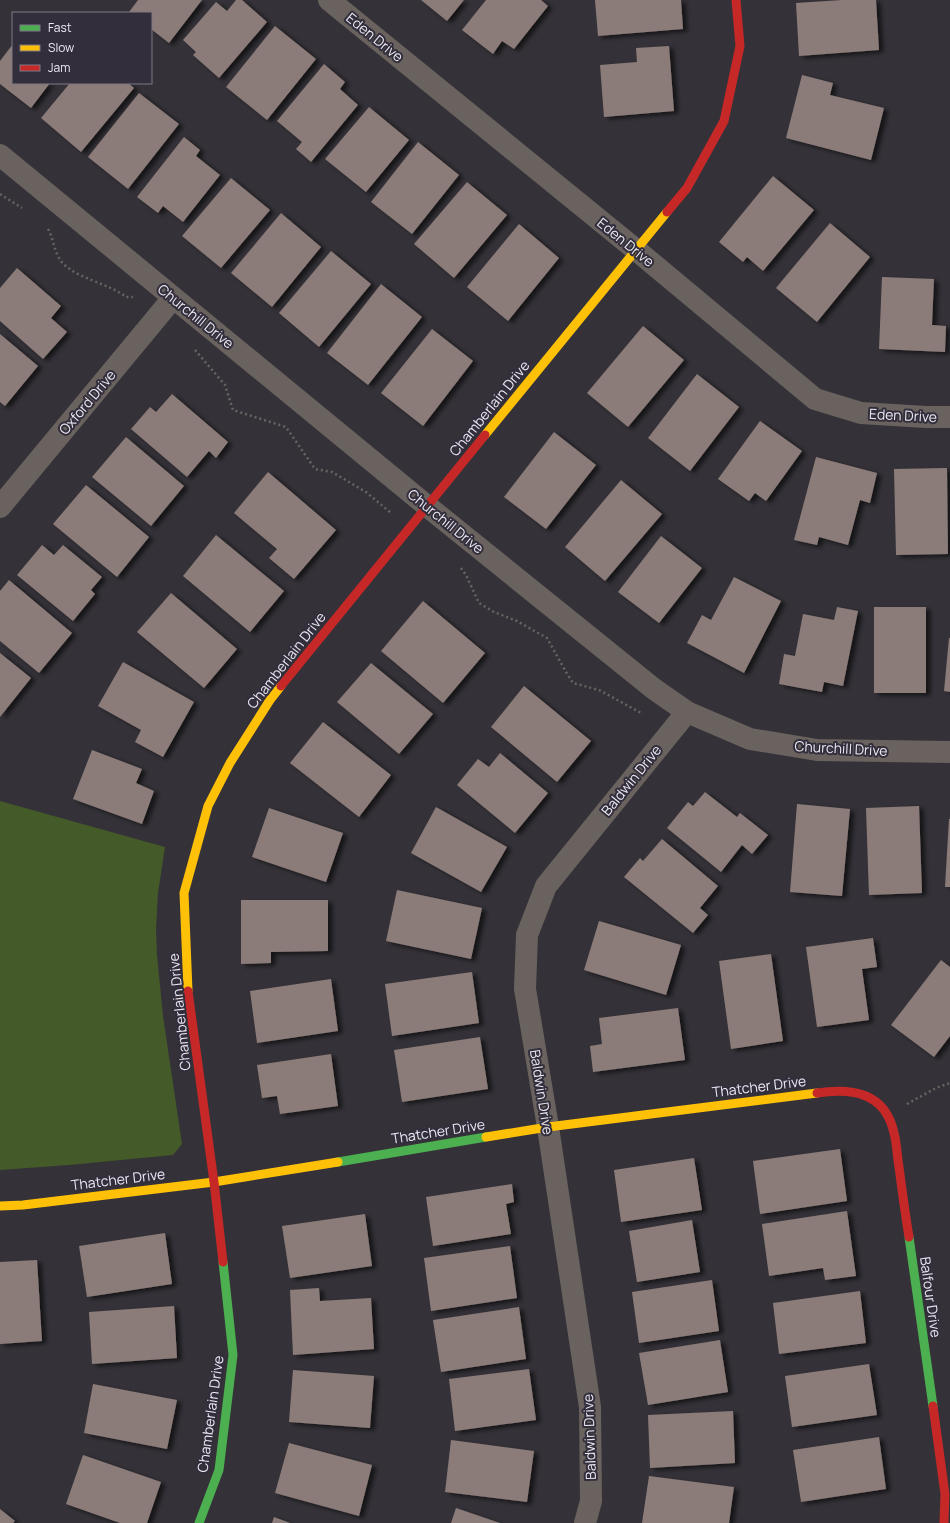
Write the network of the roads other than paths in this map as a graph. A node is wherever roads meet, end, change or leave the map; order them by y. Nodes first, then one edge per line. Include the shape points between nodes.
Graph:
1 (329, 0) edge
2 (736, 0) edge
3 (0, 156) edge
4 (635, 249) junction
5 (173, 298) junction
6 (950, 417) edge
7 (427, 506) junction
8 (0, 507) edge
9 (687, 712) junction
10 (950, 752) edge
11 (878, 1103) joint
12 (548, 1127) junction
13 (214, 1182) junction
14 (0, 1206) edge
15 (199, 1523) edge
16 (585, 1523) edge
17 (944, 1523) edge

1 - 4 street, Eden Drive
2 - 4 street, Chamberlain Drive via 740,46 724,121 687,188
3 - 5 street, Churchill Drive
4 - 6 street, Eden Drive via 815,399 862,413
4 - 7 street, Chamberlain Drive
5 - 7 street, Churchill Drive
5 - 8 street, Oxford Drive
7 - 9 street, Churchill Drive via 654,689
7 - 13 street, Chamberlain Drive via 270,700 230,763 208,806 184,893 187,984
9 - 10 street, Churchill Drive via 750,739 817,750
9 - 12 street, Baldwin Drive via 546,886 527,936 525,989
11 - 12 street, Thatcher Drive via 864,1094 849,1090 832,1091
11 - 17 street, Balfour Drive via 888,1116 894,1132 945,1494
12 - 13 street, Thatcher Drive
12 - 16 street, Baldwin Drive via 590,1407 590,1501
13 - 14 street, Thatcher Drive
13 - 15 street, Chamberlain Drive via 232,1355 219,1470

